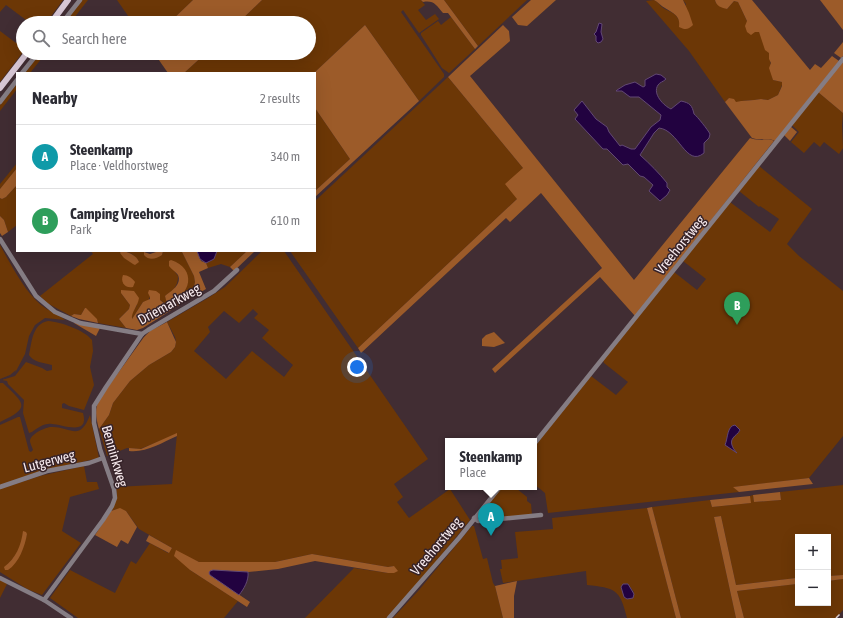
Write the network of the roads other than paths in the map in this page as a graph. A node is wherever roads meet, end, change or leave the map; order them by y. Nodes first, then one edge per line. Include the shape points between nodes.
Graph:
1 (68, 0) edge
2 (71, 0) edge
3 (80, 0) edge
4 (63, 8) junction
5 (57, 16) edge
6 (67, 16) edge
7 (843, 59) edge
8 (22, 60) edge
9 (32, 60) edge
10 (23, 72) edge
11 (16, 81) edge
12 (0, 88) edge
13 (0, 102) edge
14 (0, 238) edge
15 (238, 270) dead end
16 (142, 334) junction
17 (537, 440) edge
18 (103, 458) junction
19 (0, 487) edge
20 (497, 490) edge
21 (541, 514) dead end
22 (474, 518) junction
23 (0, 578) edge
24 (44, 600) junction
25 (71, 618) edge
26 (388, 618) edge

1 - 4 main road
2 - 4 main road
3 - 6 street
4 - 5 main road
7 - 17 street, Vreehorstweg
8 - 12 main road
9 - 10 street
11 - 13 street
14 - 16 street, Driemarkweg via 36,296 55,312 80,323
15 - 16 street, Driemarkweg via 214,291
16 - 18 street, Benninkweg via 94,406 94,423
18 - 19 street, Lutgerweg via 47,471
18 - 24 street, Benninkweg via 114,489 115,498 112,506
20 - 22 street, Vreehorstweg
21 - 22 street via 478,521
22 - 26 street, Vreehorstweg
23 - 24 street
24 - 25 street

